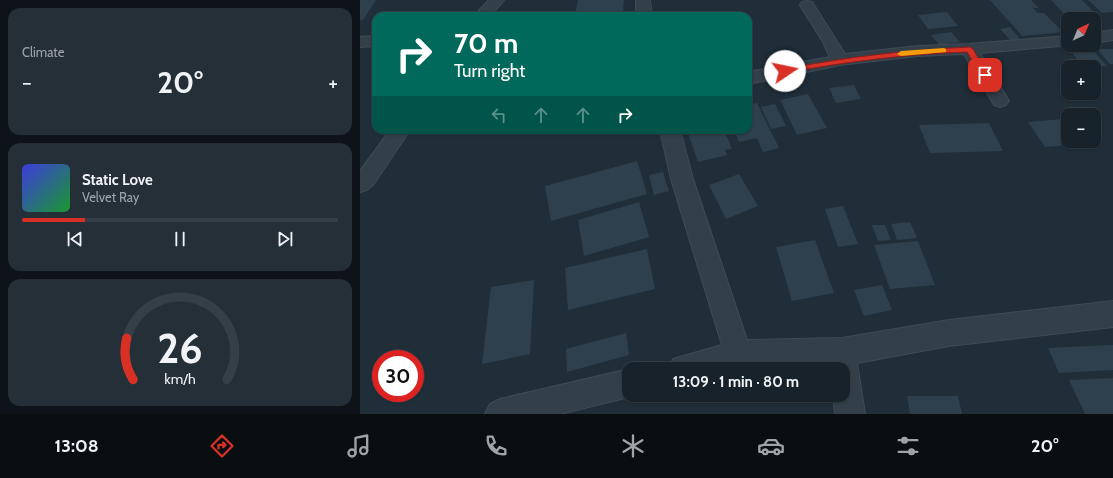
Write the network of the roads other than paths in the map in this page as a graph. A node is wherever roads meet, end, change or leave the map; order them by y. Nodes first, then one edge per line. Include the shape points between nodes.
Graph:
1 (497, 0) edge
2 (643, 0) edge
3 (807, 5) dead end
4 (486, 12) edge
5 (644, 12) edge
6 (1113, 35) edge
7 (1101, 37) edge
8 (372, 41) edge
9 (1061, 41) edge
10 (360, 42) edge
11 (970, 49) junction
12 (840, 60) junction
13 (752, 77) edge
14 (1000, 101) dead end
15 (397, 134) edge
16 (671, 134) edge
17 (360, 184) edge
18 (1113, 314) edge
19 (842, 352) junction
20 (738, 354) junction
21 (709, 362) edge
22 (622, 385) edge
23 (500, 414) edge
24 (850, 414) edge

1 - 4 street
2 - 5 street
3 - 12 street
6 - 7 street
8 - 10 street
9 - 11 street
11 - 12 street
11 - 14 street
12 - 13 street
15 - 17 street
16 - 20 street via 682,179
18 - 19 street via 948,333
19 - 20 street
19 - 24 street
20 - 21 street
22 - 23 street

